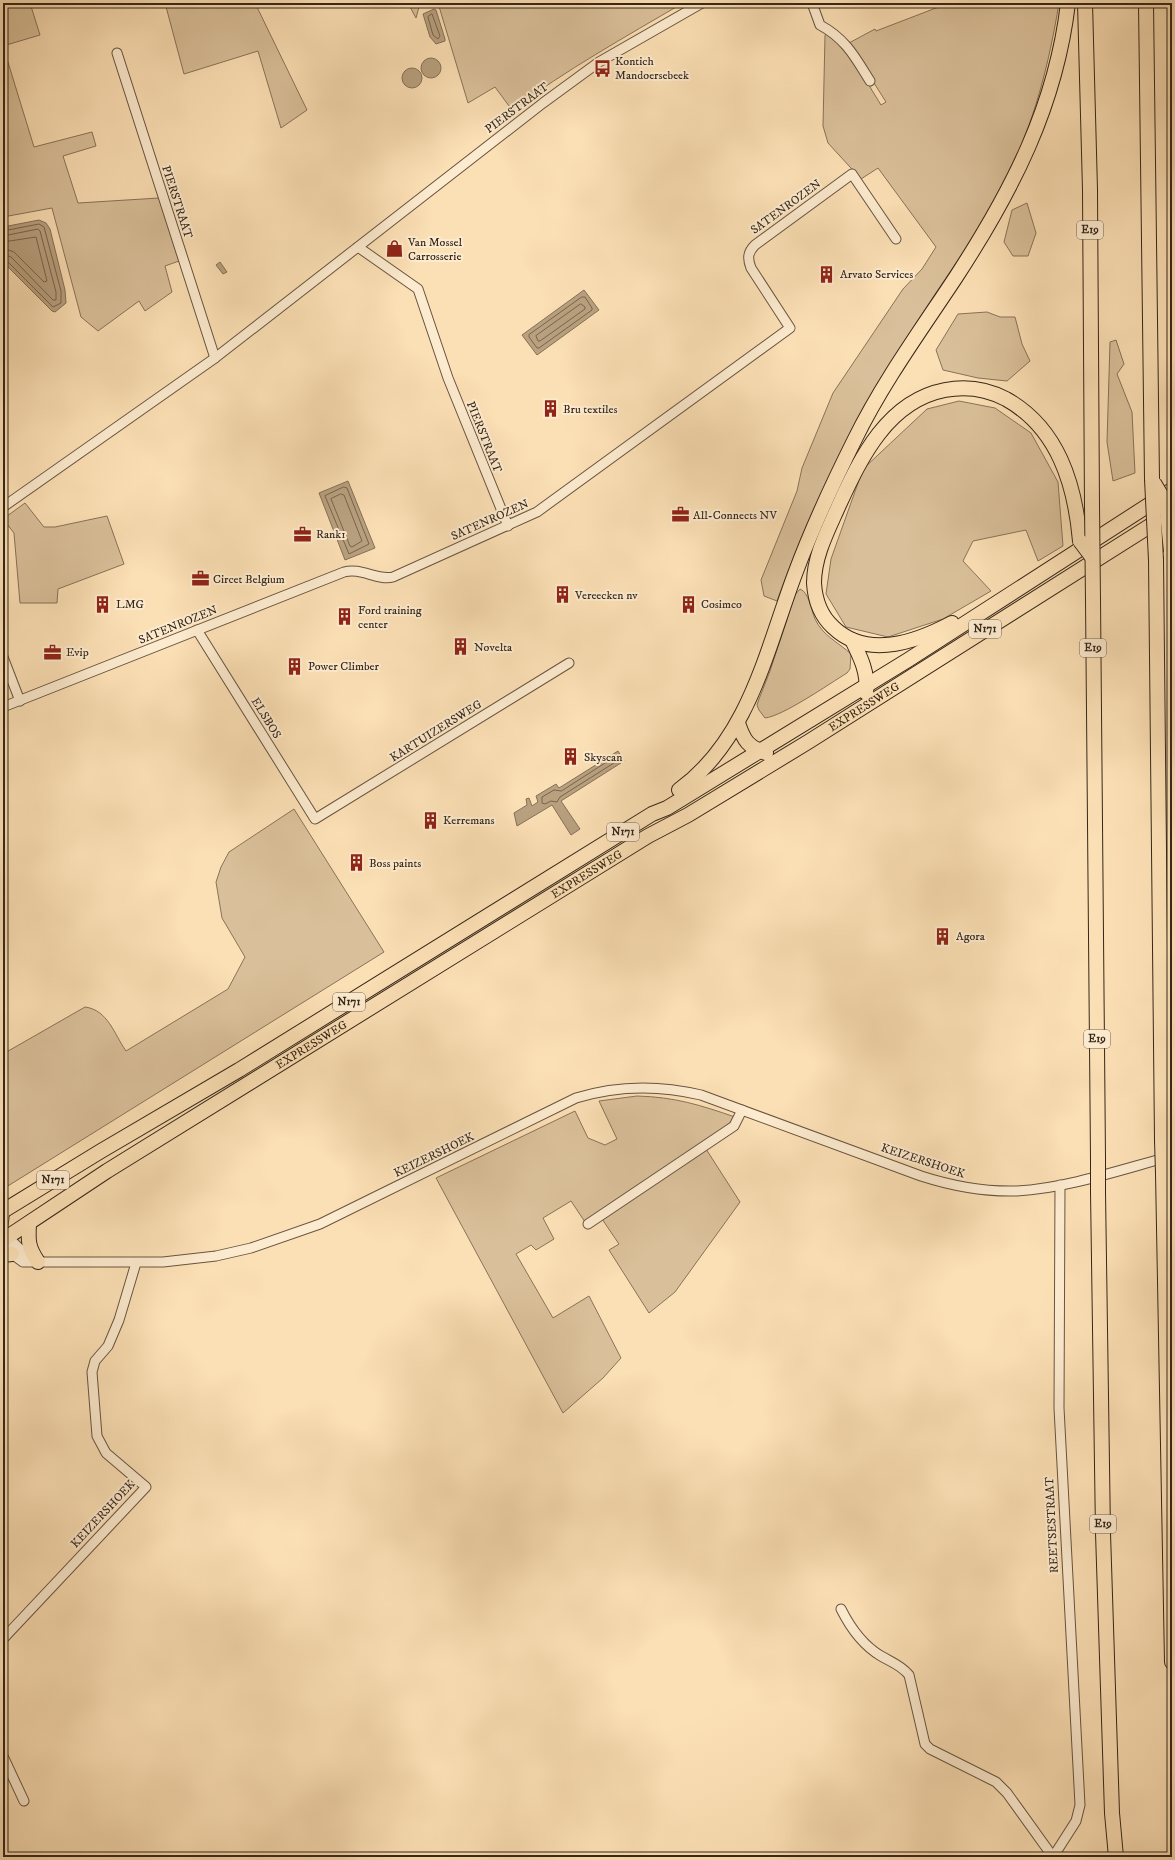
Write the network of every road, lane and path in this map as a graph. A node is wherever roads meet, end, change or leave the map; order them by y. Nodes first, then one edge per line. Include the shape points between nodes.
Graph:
1 (702, 3) edge
2 (812, 3) edge
3 (1068, 3) edge
4 (1085, 3) edge
5 (1146, 3) edge
6 (117, 54) dead end
7 (870, 80) dead end
8 (896, 239) dead end
9 (358, 247) junction
10 (215, 358) junction
11 (1152, 479) junction
12 (1172, 490) edge
13 (3, 507) edge
14 (1172, 512) edge
15 (508, 526) junction
16 (1171, 555) edge
17 (1092, 557) junction
18 (1003, 599) junction
19 (197, 630) junction
20 (852, 640) junction
21 (3, 657) edge
22 (569, 663) dead end
23 (867, 685) junction
24 (20, 700) junction
25 (864, 705) junction
26 (3, 707) edge
27 (738, 723) junction
28 (759, 750) junction
29 (784, 756) junction
30 (652, 814) junction
31 (315, 819) joint
32 (742, 1110) junction
33 (1172, 1156) edge
34 (1167, 1178) edge
35 (1060, 1185) junction
36 (4, 1211) edge
37 (29, 1224) junction
38 (588, 1224) dead end
39 (5, 1241) edge
40 (38, 1262) junction
41 (136, 1262) junction
42 (841, 1609) dead end
43 (3, 1639) edge
44 (1172, 1662) edge
45 (3, 1756) edge
46 (24, 1801) dead end
47 (1053, 1857) edge
48 (1116, 1857) edge

1 - 9 street, PIERSTRAAT via 596,65 543,103
2 - 7 street via 820,25 848,45
3 - 27 highway via 1059,59 1033,139 993,217 909,346 856,436 823,504 795,573 755,686
4 - 17 highway, E19, bridge via 1090,190
5 - 11 highway
6 - 10 street, PIERSTRAAT
8 - 15 street, SATENROZEN via 852,174 755,245 749,252 751,268 790,328 537,512
9 - 10 street, PIERSTRAAT
9 - 15 street, PIERSTRAAT via 418,289 448,378
10 - 13 street, PIERSTRAAT
11 - 16 highway, bridge via 1166,503
11 - 34 highway, bridge via 1156,560 1162,1140
12 - 18 highway, EXPRESSWEG / N171
14 - 25 highway, EXPRESSWEG / N171
15 - 19 street, SATENROZEN via 394,577 383,578 348,571
17 - 20 highway, bridge via 1080,541 1078,515 1070,484 1058,454 1032,417 1018,406 989,392 966,388 936,392 906,406 878,434 861,460 826,532 817,560 814,585 818,606 830,625 839,634
17 - 48 highway, E19, bridge via 1103,1533 1112,1813
18 - 20 highway via 915,639 888,645 865,644
18 - 23 highway, EXPRESSWEG / N171
19 - 24 street, SATENROZEN
19 - 31 street, ELSBOS
20 - 23 highway via 861,659
21 - 24 street
22 - 31 street, KARTUIZERSWEG
23 - 25 highway
23 - 28 highway, EXPRESSWEG / N171
24 - 26 street, SATENROZEN
25 - 29 highway, EXPRESSWEG / N171
27 - 28 highway via 743,739
27 - 30 highway via 694,780 663,802
28 - 29 highway
28 - 30 highway, EXPRESSWEG / N171 via 667,808
29 - 37 highway, EXPRESSWEG / N171 via 688,815 648,836 107,1171
30 - 36 highway, EXPRESSWEG / N171 via 232,1074
32 - 35 street, KEIZERSHOEK via 921,1176 956,1186 1018,1191
32 - 38 street via 734,1126
32 - 41 street, KEIZERSHOEK via 682,1090 644,1087 600,1091 576,1098 300,1232 216,1256 163,1262
33 - 35 street, KEIZERSHOEK
34 - 44 highway via 1162,1199
35 - 47 street, REETSESTRAAT via 1059,1408 1080,1805 1076,1822
36 - 39 street
37 - 39 highway, EXPRESSWEG / N171
37 - 40 highway via 29,1245
39 - 40 street
39 - 40 street, KEIZERSHOEK via 23,1262
40 - 41 street, KEIZERSHOEK
41 - 43 street, KEIZERSHOEK via 119,1320 108,1346 95,1361 92,1379 97,1436 106,1453 146,1487
42 - 47 street, REETSESTRAAT via 848,1622 871,1648 880,1656 901,1666 909,1674 922,1734 930,1749 996,1782 1007,1793
45 - 46 street

